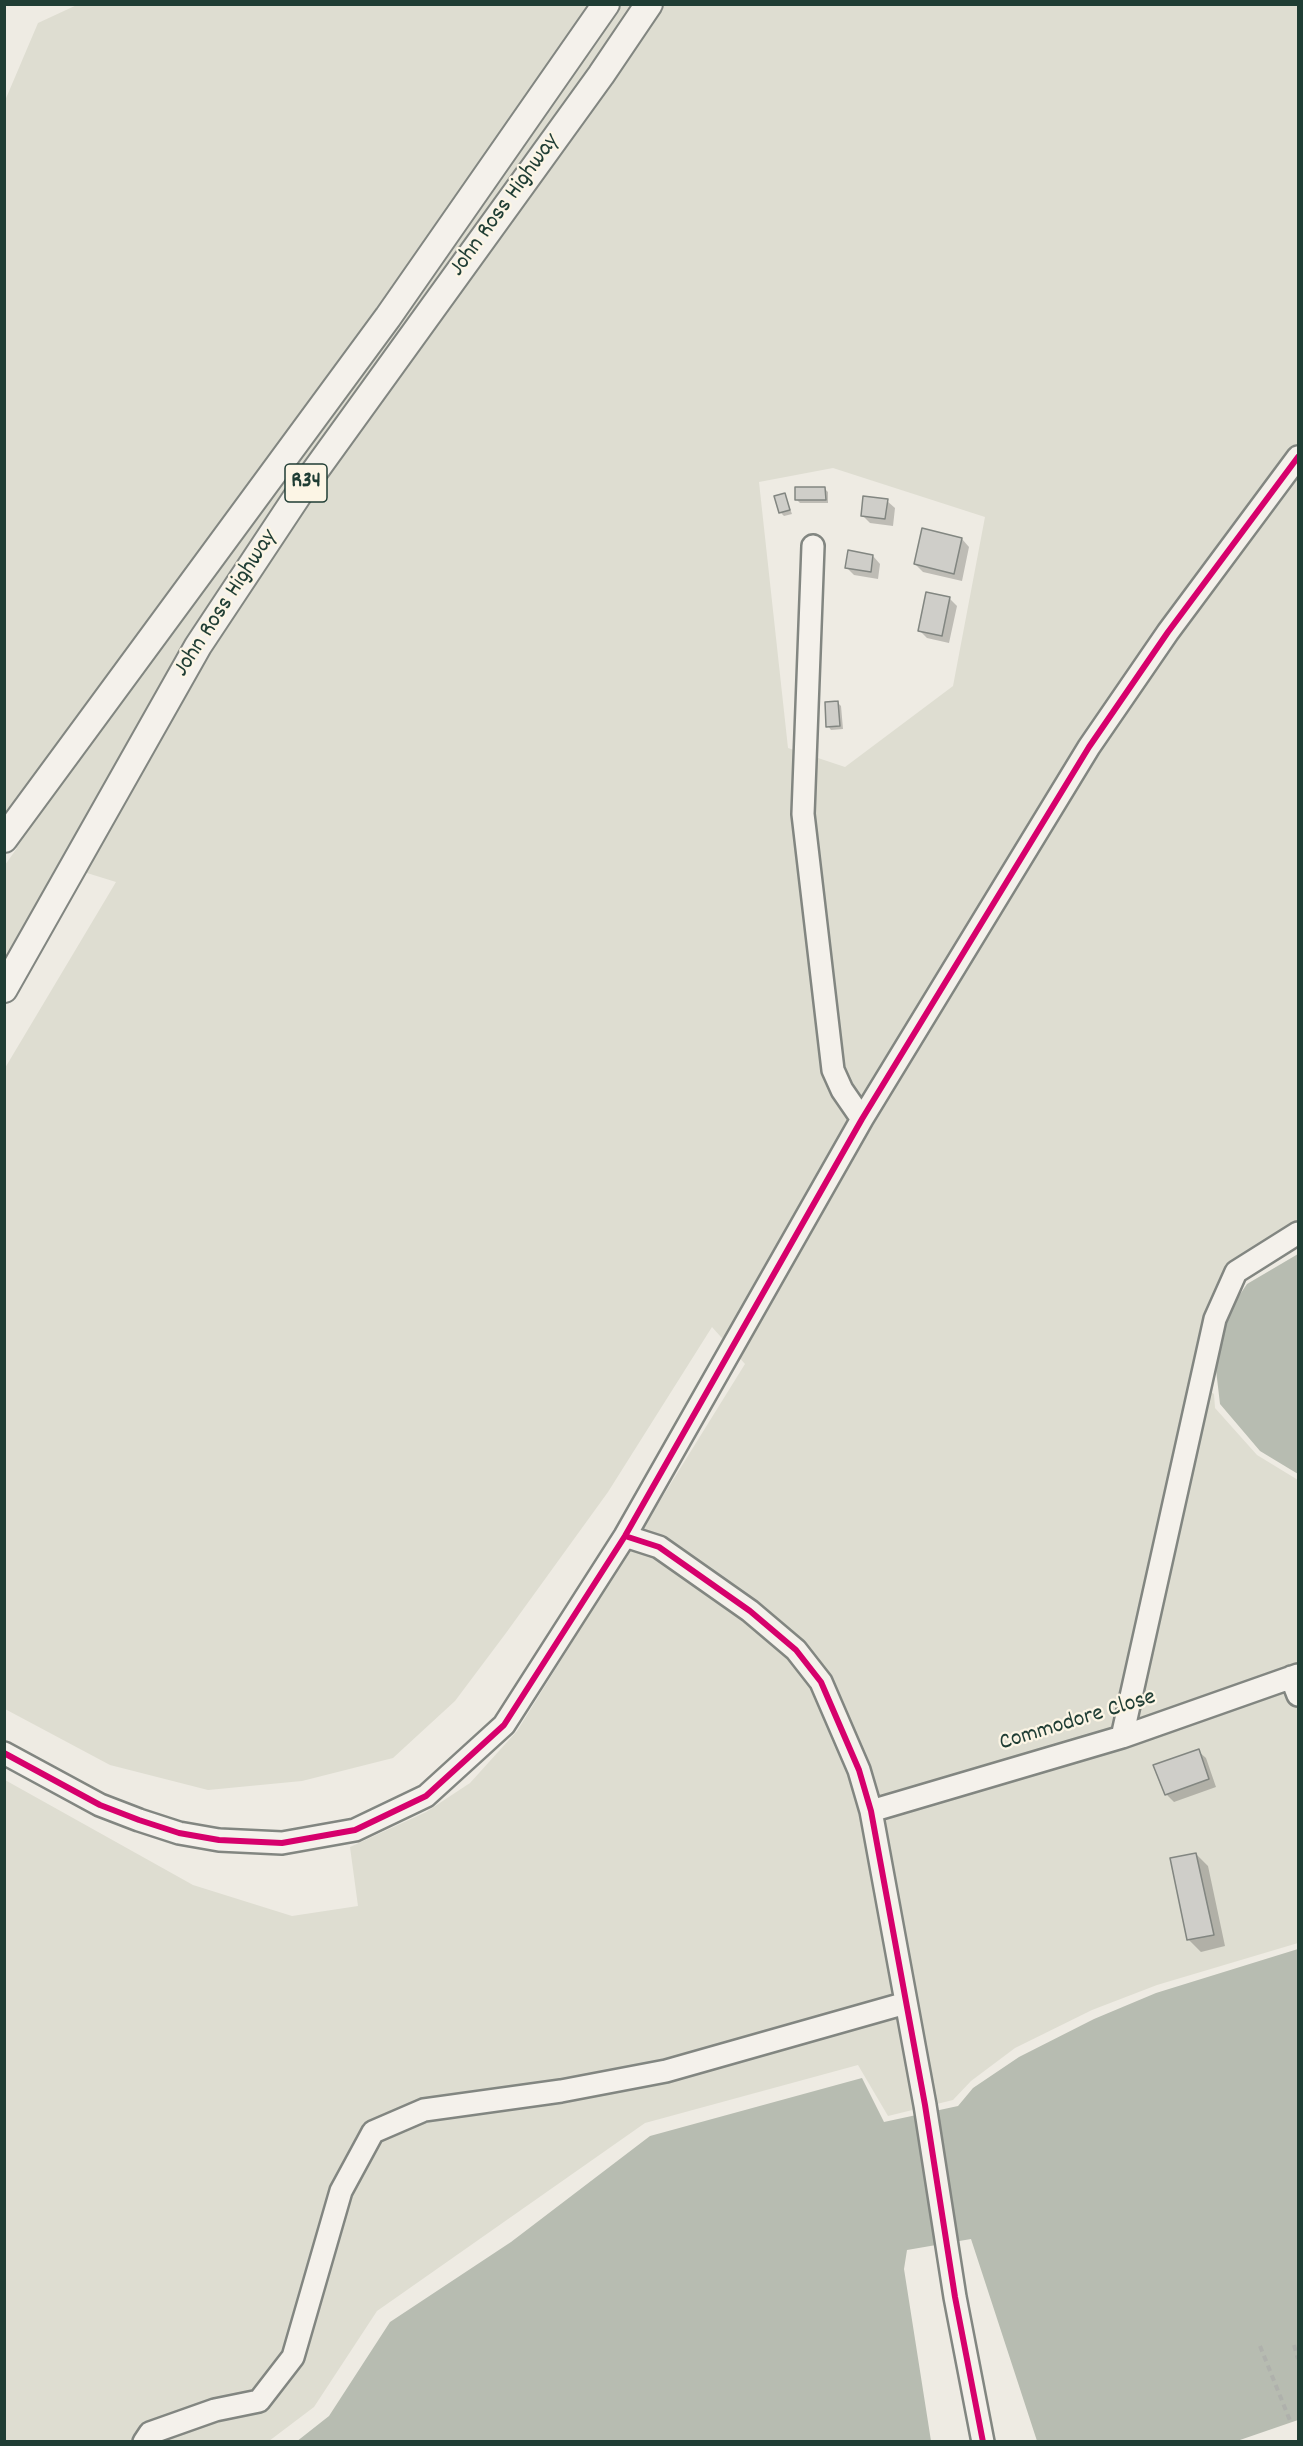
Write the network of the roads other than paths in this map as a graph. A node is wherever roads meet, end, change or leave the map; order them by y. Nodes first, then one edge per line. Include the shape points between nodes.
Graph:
1 (606, 4) edge
2 (649, 4) edge
3 (1299, 457) edge
4 (813, 546) dead end
5 (4, 839) edge
6 (4, 989) edge
7 (862, 1119) junction
8 (1299, 1233) edge
9 (625, 1536) junction
10 (1296, 1682) edge
11 (1122, 1737) junction
12 (4, 1753) edge
13 (871, 1811) junction
14 (906, 2003) junction
15 (144, 2442) edge
16 (983, 2442) edge

1 - 5 main road, John Ross Highway / R34 via 388,317
2 - 6 main road, John Ross Highway / R34 via 302,489 198,646
3 - 7 street via 1168,632 1089,747
4 - 7 street via 803,814 833,1070
7 - 9 street
8 - 11 street via 1236,1272 1215,1319
9 - 12 street via 504,1725 426,1796 355,1830 282,1843 219,1840 179,1833 100,1805
9 - 13 street via 659,1547 750,1611 796,1650 821,1682 860,1770
10 - 11 street, Commodore Close
11 - 13 street, Commodore Close
13 - 14 street
14 - 15 street via 666,2071 561,2091 424,2110 373,2132 341,2190 293,2357 259,2401 215,2409 150,2433
14 - 16 street

